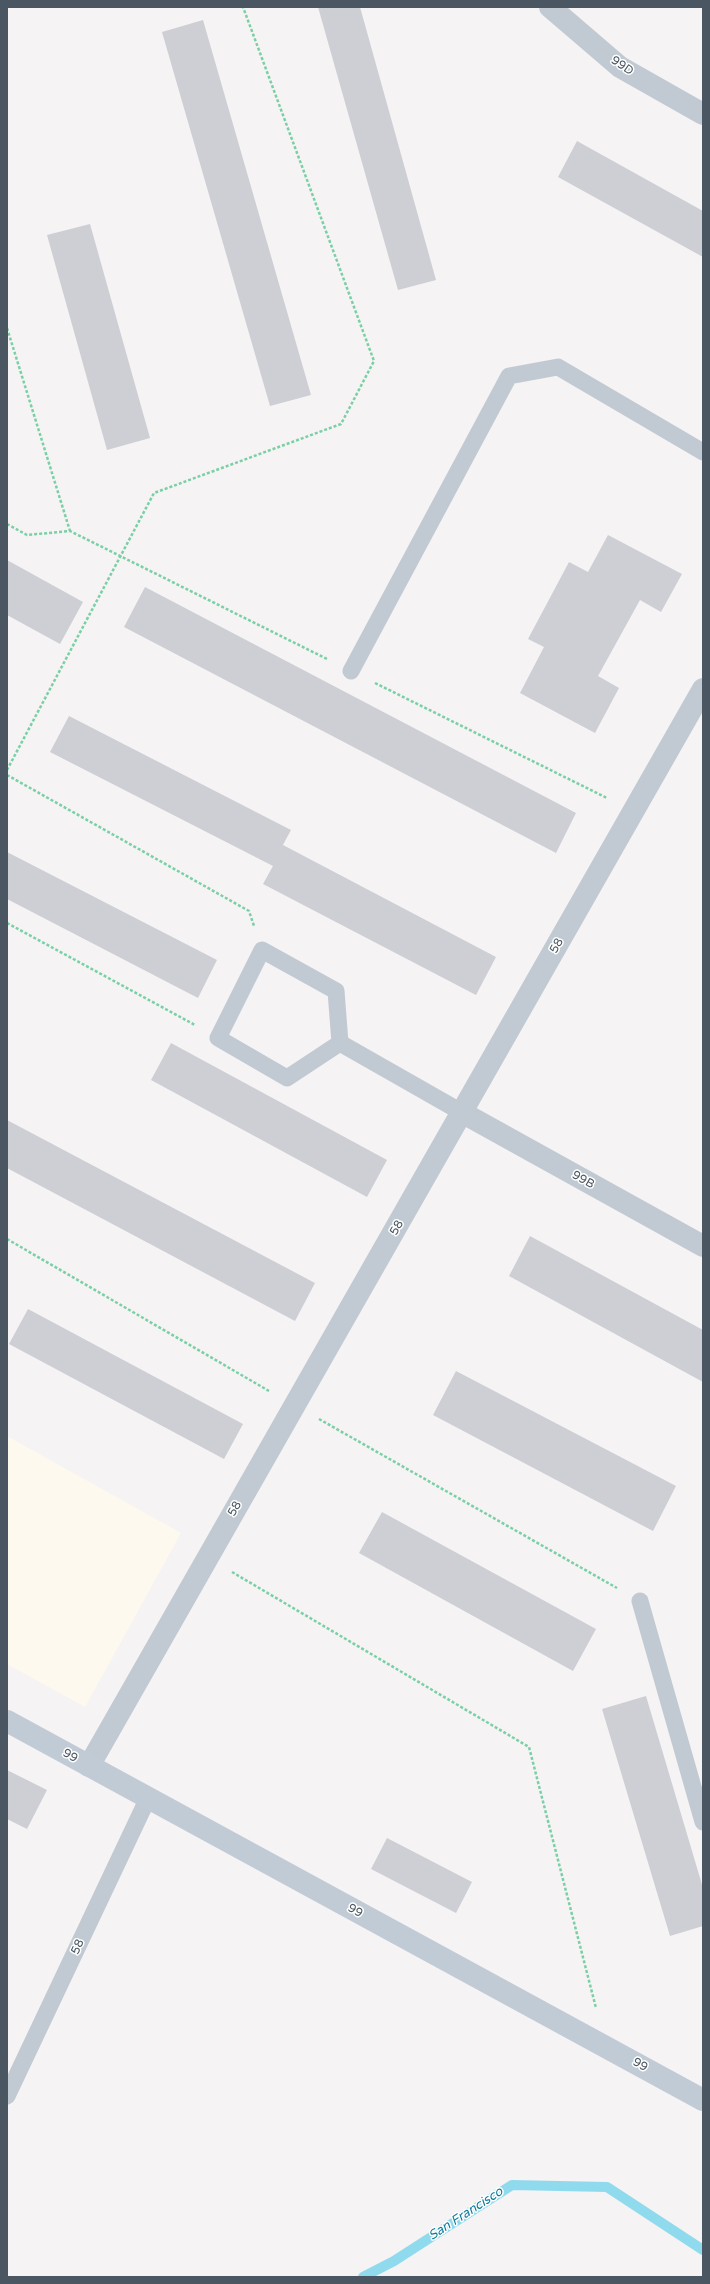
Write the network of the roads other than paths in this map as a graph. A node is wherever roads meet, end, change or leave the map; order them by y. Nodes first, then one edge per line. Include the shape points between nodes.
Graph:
1 (550, 7) edge
2 (703, 114) edge
3 (703, 452) edge
4 (351, 671) road end
5 (703, 689) edge
6 (340, 1043) junction
7 (463, 1113) junction
8 (703, 1246) edge
9 (640, 1601) road end
10 (7, 1721) edge
11 (89, 1766) junction
12 (148, 1798) junction
13 (703, 1822) edge
14 (7, 2096) edge
15 (703, 2100) edge

1 - 2 street, 99D via 620,67
3 - 4 lane via 558,367 509,376
5 - 7 street, 58
6 - 6 lane via 287,1078 218,1038 262,950 336,991
6 - 7 lane
7 - 8 street, 99B
7 - 11 street, 58
9 - 13 lane
10 - 11 street, 99
11 - 12 street, 99
12 - 14 lane, 58
12 - 15 street, 99

